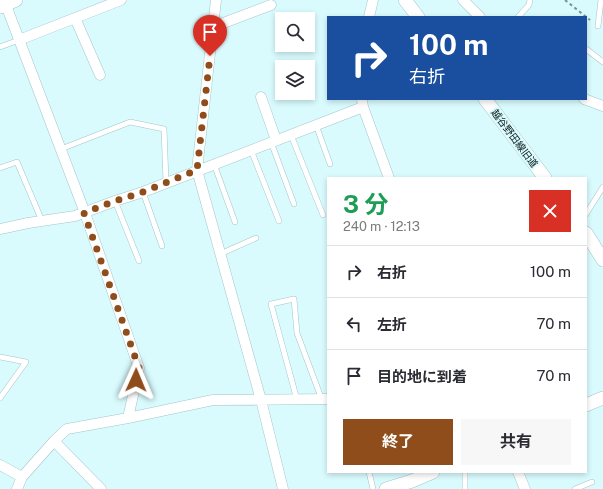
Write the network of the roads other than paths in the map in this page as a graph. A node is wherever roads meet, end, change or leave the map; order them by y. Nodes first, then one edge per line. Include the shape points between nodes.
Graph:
1 (121, 0) edge
2 (216, 0) edge
3 (373, 0) edge
4 (405, 0) edge
5 (463, 0) edge
6 (530, 0) edge
7 (601, 0) edge
8 (6, 3) edge
9 (271, 6) dead end
10 (369, 16) edge
11 (417, 16) edge
12 (479, 16) edge
13 (519, 16) edge
14 (76, 18) junction
15 (598, 26) road end
16 (213, 27) junction
17 (19, 40) junction
18 (0, 47) edge
19 (587, 50) edge
20 (603, 62) edge
21 (100, 75) dead end
22 (261, 97) dead end
23 (486, 100) edge
24 (587, 100) edge
25 (363, 103) edge
26 (603, 106) edge
27 (316, 125) junction
28 (291, 134) junction
29 (274, 141) junction
30 (60, 149) junction
31 (251, 150) junction
32 (214, 164) junction
33 (330, 164) dead end
34 (0, 168) edge
35 (197, 170) junction
36 (389, 177) edge
37 (544, 177) edge
38 (166, 182) junction
39 (603, 187) edge
40 (143, 192) junction
41 (115, 201) junction
42 (294, 204) dead end
43 (587, 212) edge
44 (84, 213) junction
45 (323, 214) dead end
46 (42, 221) junction
47 (279, 221) dead end
48 (235, 222) dead end
49 (0, 229) edge
50 (256, 238) dead end
51 (588, 238) edge
52 (162, 246) dead end
53 (220, 254) junction
54 (603, 260) edge
55 (138, 261) dead end
56 (0, 358) edge
57 (0, 398) edge
58 (603, 398) edge
59 (261, 400) junction
60 (297, 400) junction
61 (325, 400) edge
62 (587, 405) edge
63 (128, 418) junction
64 (54, 441) junction
65 (0, 465) edge
66 (369, 473) edge
67 (431, 473) edge
68 (465, 473) edge
69 (518, 473) edge
70 (22, 477) junction
71 (592, 482) dead end
72 (17, 489) edge
73 (101, 489) edge
74 (283, 489) edge
75 (373, 489) edge
76 (386, 489) edge
77 (465, 489) edge
78 (524, 489) edge
79 (575, 489) edge

1 - 14 street
2 - 16 street
3 - 10 street
4 - 11 street
5 - 12 street
6 - 13 lane via 530,5
7 - 15 lane
8 - 17 street
9 - 16 street
14 - 17 street
14 - 21 street
16 - 35 street
17 - 18 lane
17 - 30 street
19 - 20 lane
22 - 29 street
23 - 37 street, 越谷野田線旧道
24 - 26 street
25 - 27 street
25 - 36 street
27 - 28 street
27 - 33 lane
28 - 29 street
28 - 45 lane
29 - 31 street
29 - 42 lane
30 - 38 lane via 130,122 164,129
30 - 44 street
31 - 32 street
31 - 47 lane
32 - 35 street
32 - 48 lane
34 - 46 lane via 17,162
35 - 38 street
35 - 53 street
38 - 40 street
39 - 43 lane
40 - 41 street
40 - 52 lane
41 - 44 street
41 - 55 lane
44 - 46 street
44 - 63 street via 139,368
46 - 49 street
50 - 53 lane
51 - 54 street
53 - 59 street
56 - 57 lane via 26,362
58 - 62 street
59 - 60 street
59 - 63 street via 213,400
59 - 74 street
60 - 61 street
60 - 61 lane via 271,304 294,299 297,333
63 - 64 street via 67,429
64 - 70 street
64 - 73 street
65 - 70 street
66 - 75 lane
67 - 76 street
68 - 77 lane
69 - 78 street
70 - 72 street
71 - 79 lane

